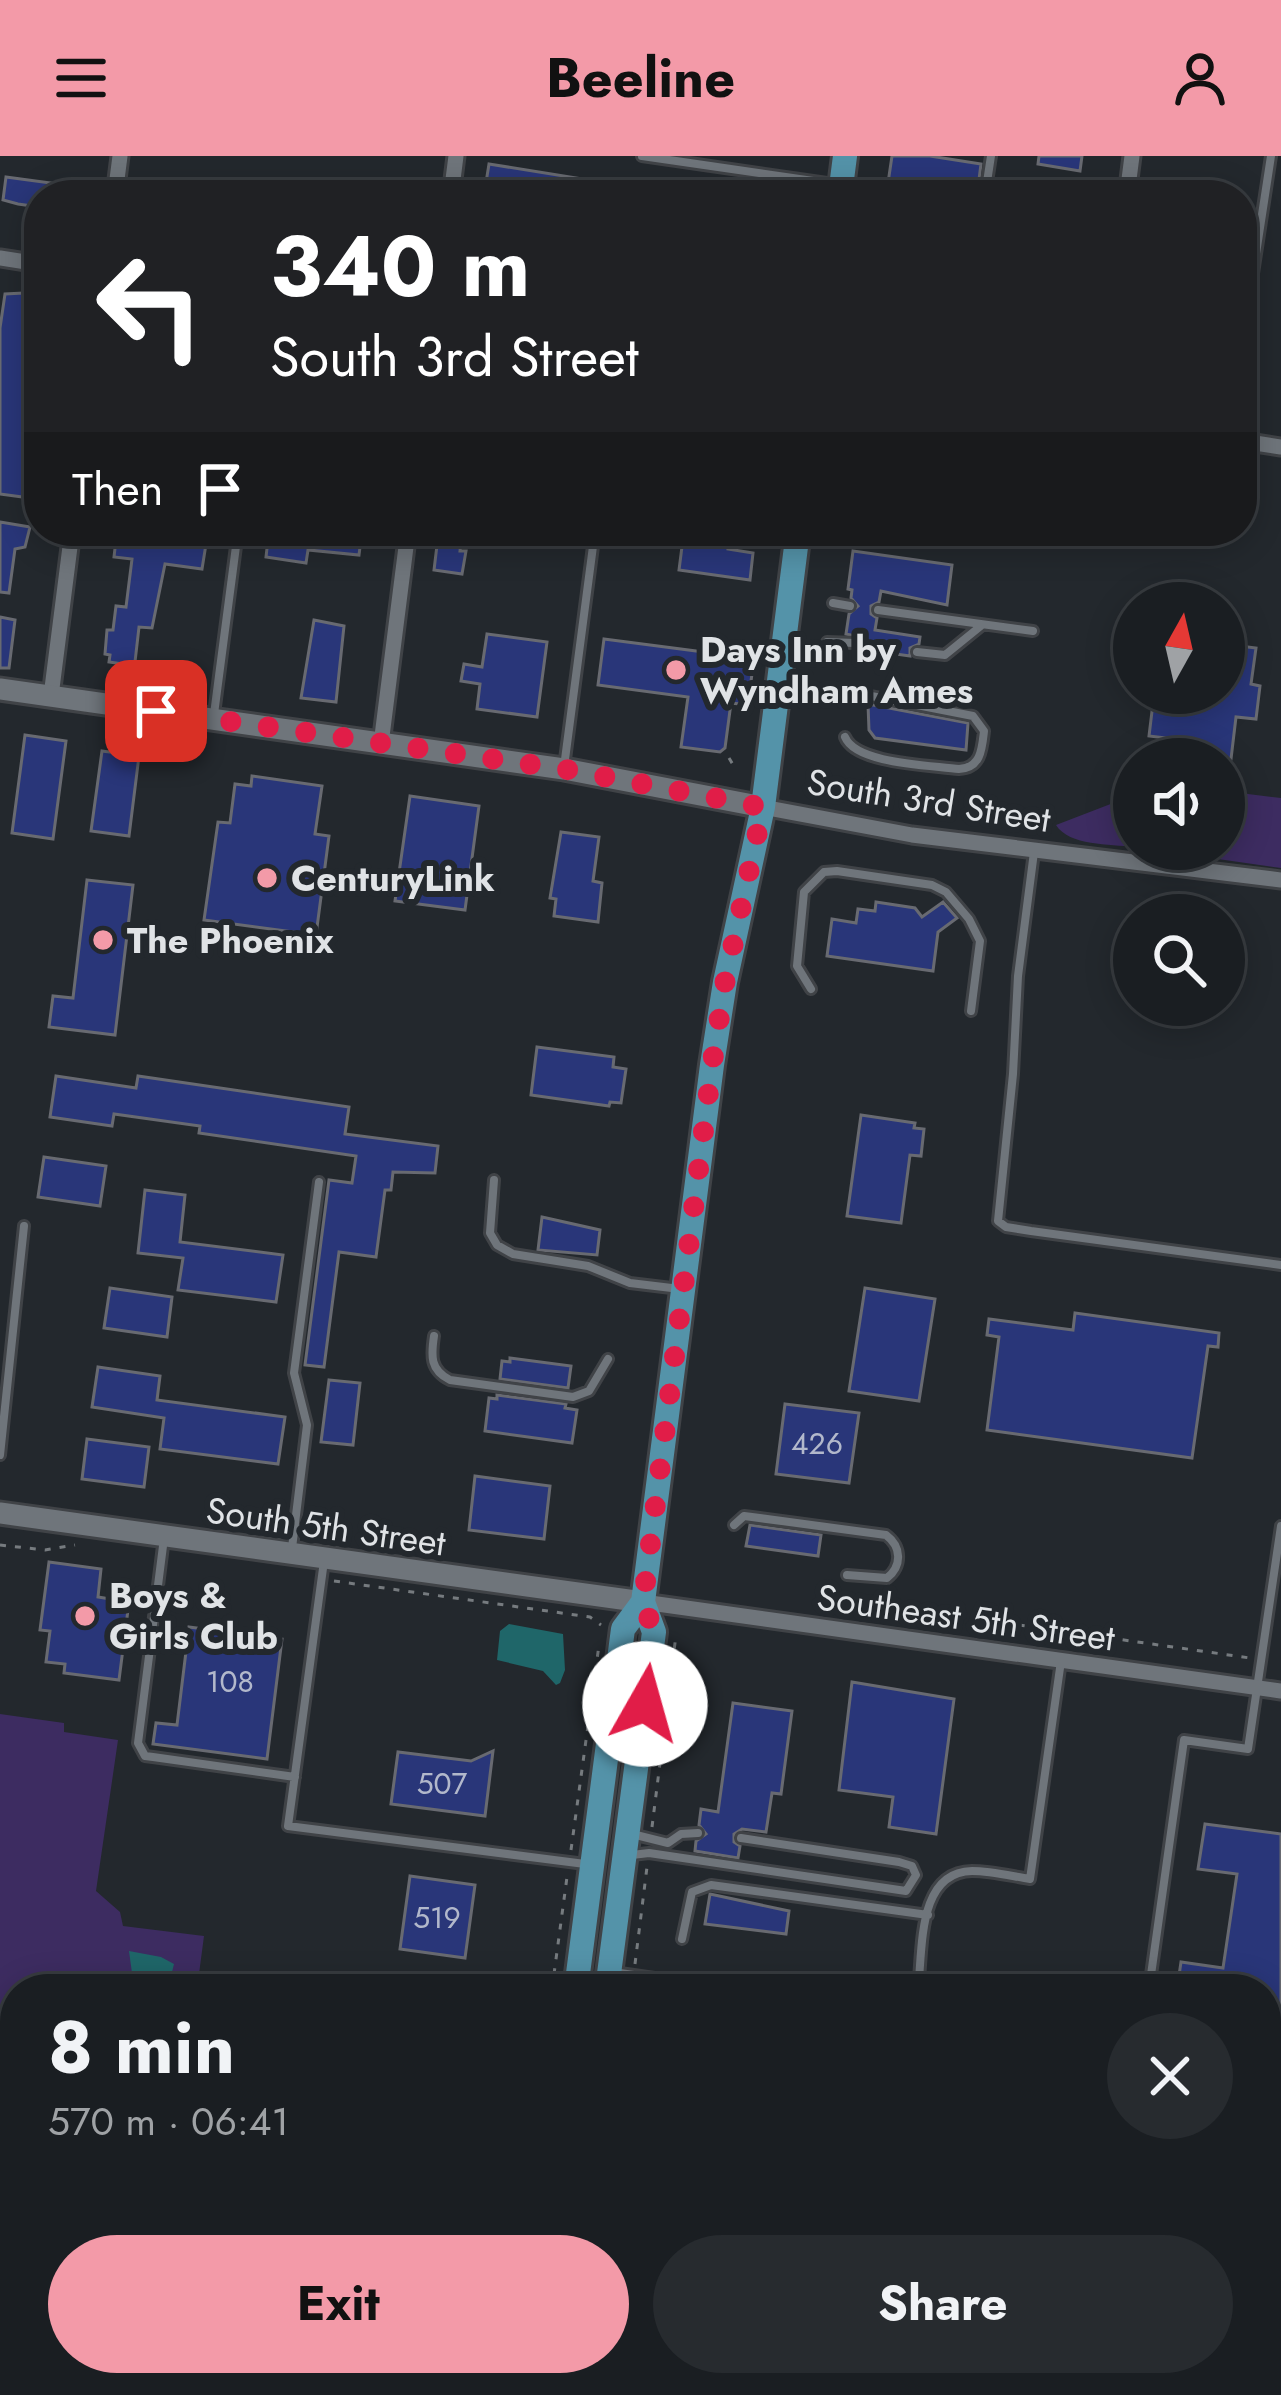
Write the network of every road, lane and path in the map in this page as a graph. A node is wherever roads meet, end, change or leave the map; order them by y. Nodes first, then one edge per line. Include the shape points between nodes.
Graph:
1 (642, 156) edge
2 (1271, 156) edge
3 (782, 180) edge
4 (1257, 247) edge
5 (70, 546) edge
6 (236, 546) edge
7 (406, 546) edge
8 (594, 546) edge
9 (796, 546) edge
10 (833, 603) dead end
11 (850, 606) dead end
12 (878, 610) dead end
13 (983, 624) junction
14 (1033, 631) dead end
15 (827, 642) dead end
16 (855, 643) dead end
17 (917, 652) dead end
18 (0, 689) edge
19 (866, 695) dead end
20 (51, 696) junction
21 (213, 719) junction
22 (845, 737) dead end
23 (381, 743) junction
24 (730, 758) dead end
25 (735, 768) dead end
26 (564, 769) junction
27 (763, 807) junction
28 (1034, 851) junction
29 (1281, 880) edge
30 (812, 989) dead end
31 (971, 1010) dead end
32 (494, 1180) dead end
33 (319, 1182) dead end
34 (24, 1226) dead end
35 (1281, 1264) edge
36 (683, 1290) junction
37 (434, 1336) dead end
38 (608, 1359) dead end
39 (0, 1455) edge
40 (0, 1514) edge
41 (734, 1525) dead end
42 (1281, 1526) edge
43 (164, 1537) junction
44 (0, 1545) edge
45 (78, 1545) dead end
46 (291, 1555) junction
47 (324, 1559) junction
48 (847, 1575) dead end
49 (340, 1582) dead end
50 (643, 1602) junction
51 (916, 1618) dead end
52 (676, 1635) dead end
53 (1247, 1658) dead end
54 (1060, 1661) junction
55 (1258, 1688) junction
56 (1281, 1691) edge
57 (295, 1777) junction
58 (698, 1833) dead end
59 (639, 1836) junction
60 (740, 1838) dead end
61 (571, 1844) dead end
62 (637, 1856) junction
63 (592, 1865) junction
64 (567, 1876) dead end
65 (928, 1915) junction
66 (682, 1939) dead end
67 (555, 1974) edge
68 (578, 1974) edge
69 (617, 1974) edge
70 (617, 1974) edge
71 (919, 1974) edge
72 (1151, 1974) edge

1 - 3 lane
2 - 4 lane
5 - 20 street
6 - 21 lane
7 - 23 street
8 - 26 lane
9 - 27 main road
10 - 11 lane
12 - 13 lane
13 - 14 lane
13 - 17 lane via 950,653
15 - 16 lane
18 - 20 main road, South 3rd Street
19 - 22 lane via 973,716 984,731 978,759 959,770 867,755
20 - 21 main road, South 3rd Street
21 - 23 main road, South 3rd Street
23 - 26 main road, South 3rd Street
24 - 25 path
26 - 27 main road, South 3rd Street
27 - 28 street, South 3rd Street
27 - 36 main road via 717,1026
28 - 29 street, South 3rd Street
28 - 35 lane via 998,1221
30 - 31 lane via 797,966 804,892 824,872 837,871 946,892 980,941
32 - 36 lane via 490,1233 497,1245
33 - 46 lane via 294,1373 307,1425
34 - 39 lane
36 - 50 main road
37 - 38 lane via 439,1375 552,1394 582,1396
40 - 43 main road, South 5th Street
41 - 48 lane via 744,1516 894,1541 897,1565 886,1578
42 - 55 lane
43 - 46 main road, South 5th Street
43 - 57 lane via 140,1750
44 - 45 path
46 - 47 main road, South 5th Street
47 - 50 main road, South 5th Street
47 - 57 lane
49 - 61 path via 590,1617 602,1633
50 - 54 street, Southeast 5th Street
50 - 59 main road via 654,1632
50 - 63 main road via 623,1629
51 - 53 path via 928,1612
52 - 59 path
54 - 55 street, Southeast 5th Street
54 - 65 lane via 1030,1879 956,1873 937,1886
55 - 56 street, Southeast 5th Street
55 - 72 lane via 1248,1749 1184,1740
57 - 63 lane via 288,1826
58 - 59 lane via 668,1843
59 - 62 main road
60 - 62 lane via 899,1862 916,1875 906,1891
62 - 69 main road
62 - 70 path
63 - 68 main road
64 - 67 path
65 - 66 lane via 711,1886 692,1892
65 - 71 lane

